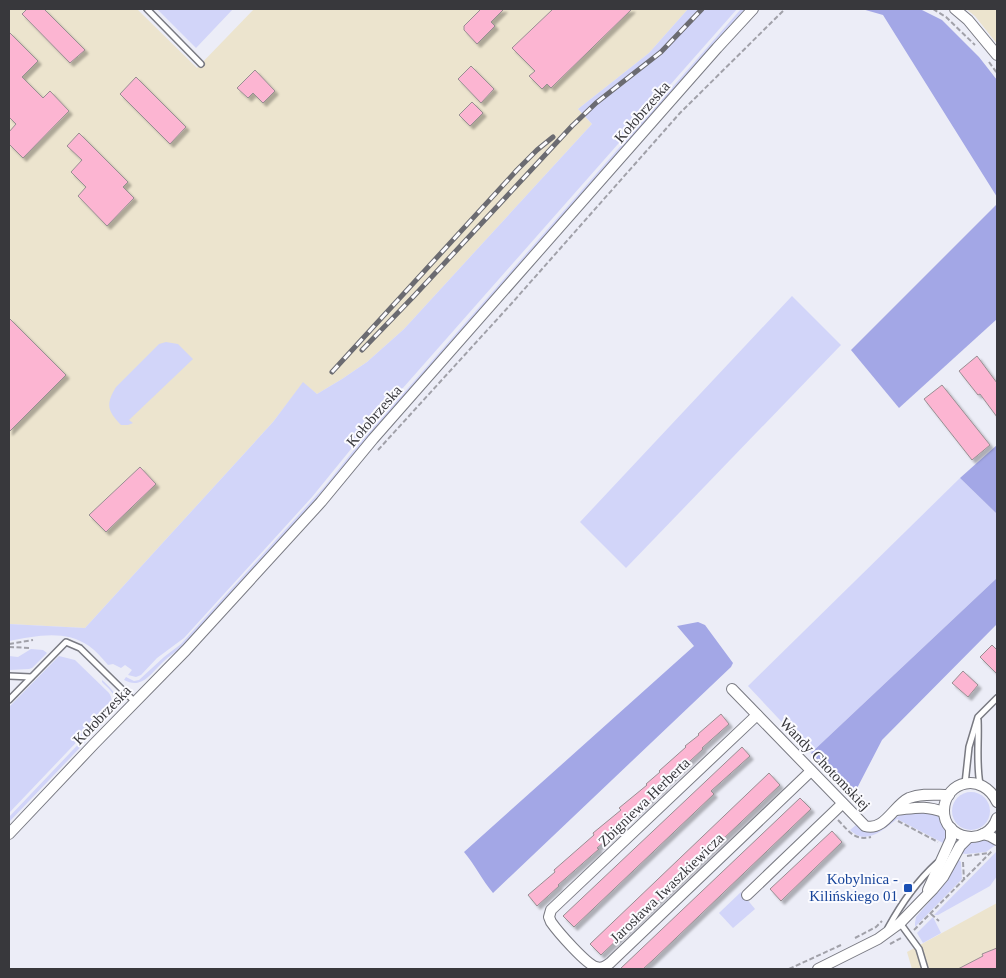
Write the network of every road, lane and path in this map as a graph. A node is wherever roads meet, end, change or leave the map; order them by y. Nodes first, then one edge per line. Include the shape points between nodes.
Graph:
1 (147, 9) edge
2 (753, 9) edge
3 (933, 9) edge
4 (955, 9) edge
5 (975, 46) dead end
6 (997, 55) edge
7 (986, 59) dead end
8 (201, 64) dead end
9 (997, 72) edge
10 (33, 640) dead end
11 (9, 646) edge
12 (30, 648) dead end
13 (9, 676) edge
14 (31, 677) junction
15 (732, 689) dead end
16 (997, 698) edge
17 (9, 700) edge
18 (135, 702) junction
19 (757, 714) junction
20 (978, 717) junction
21 (811, 772) junction
22 (997, 783) edge
23 (965, 784) junction
24 (983, 786) junction
25 (948, 795) junction
26 (997, 802) edge
27 (842, 804) junction
28 (896, 810) junction
29 (944, 812) junction
30 (997, 820) edge
31 (951, 828) junction
32 (9, 834) edge
33 (983, 834) junction
34 (969, 837) junction
35 (997, 840) edge
36 (990, 853) dead end
37 (943, 858) junction
38 (964, 880) dead end
39 (748, 895) dead end
40 (925, 897) junction
41 (551, 910) joint
42 (931, 914) dead end
43 (886, 916) dead end
44 (940, 921) dead end
45 (900, 922) junction
46 (885, 934) junction
47 (850, 941) dead end
48 (841, 945) dead end
49 (789, 969) edge
50 (818, 969) edge
51 (925, 969) edge

1 - 8 lane
2 - 18 street, Kołobrzeska via 321,502
3 - 5 path via 946,17
4 - 6 street
7 - 9 path
10 - 11 path
11 - 12 path
13 - 14 lane
14 - 17 lane
14 - 18 lane via 66,642 80,648
15 - 19 street, Wandy Chotomskiej
16 - 20 lane
18 - 32 street, Kołobrzeska
19 - 21 street, Wandy Chotomskiej
19 - 41 street, Zbigniewa Herberta
20 - 23 lane via 968,748
20 - 24 lane via 977,759
21 - 27 street, Wandy Chotomskiej
21 - 41 street, Jarosława Iwaszkiewicza via 603,968 591,965 557,930 549,917
22 - 24 street
23 - 24 street
23 - 25 street
24 - 26 street via 993,793
25 - 28 street via 918,795 902,802
25 - 29 street
27 - 28 street, Wandy Chotomskiej via 868,827 876,826
27 - 39 street
28 - 29 street via 923,806
29 - 31 street
30 - 33 street via 991,830
31 - 34 street
31 - 37 street
33 - 34 street
33 - 35 street
34 - 40 street via 960,846 943,877
36 - 38 path via 962,857
37 - 40 street
37 - 46 lane via 925,874 901,905
40 - 45 street
42 - 44 path
43 - 47 path via 876,927
45 - 46 street
45 - 51 lane via 919,949
46 - 50 street
48 - 49 path

